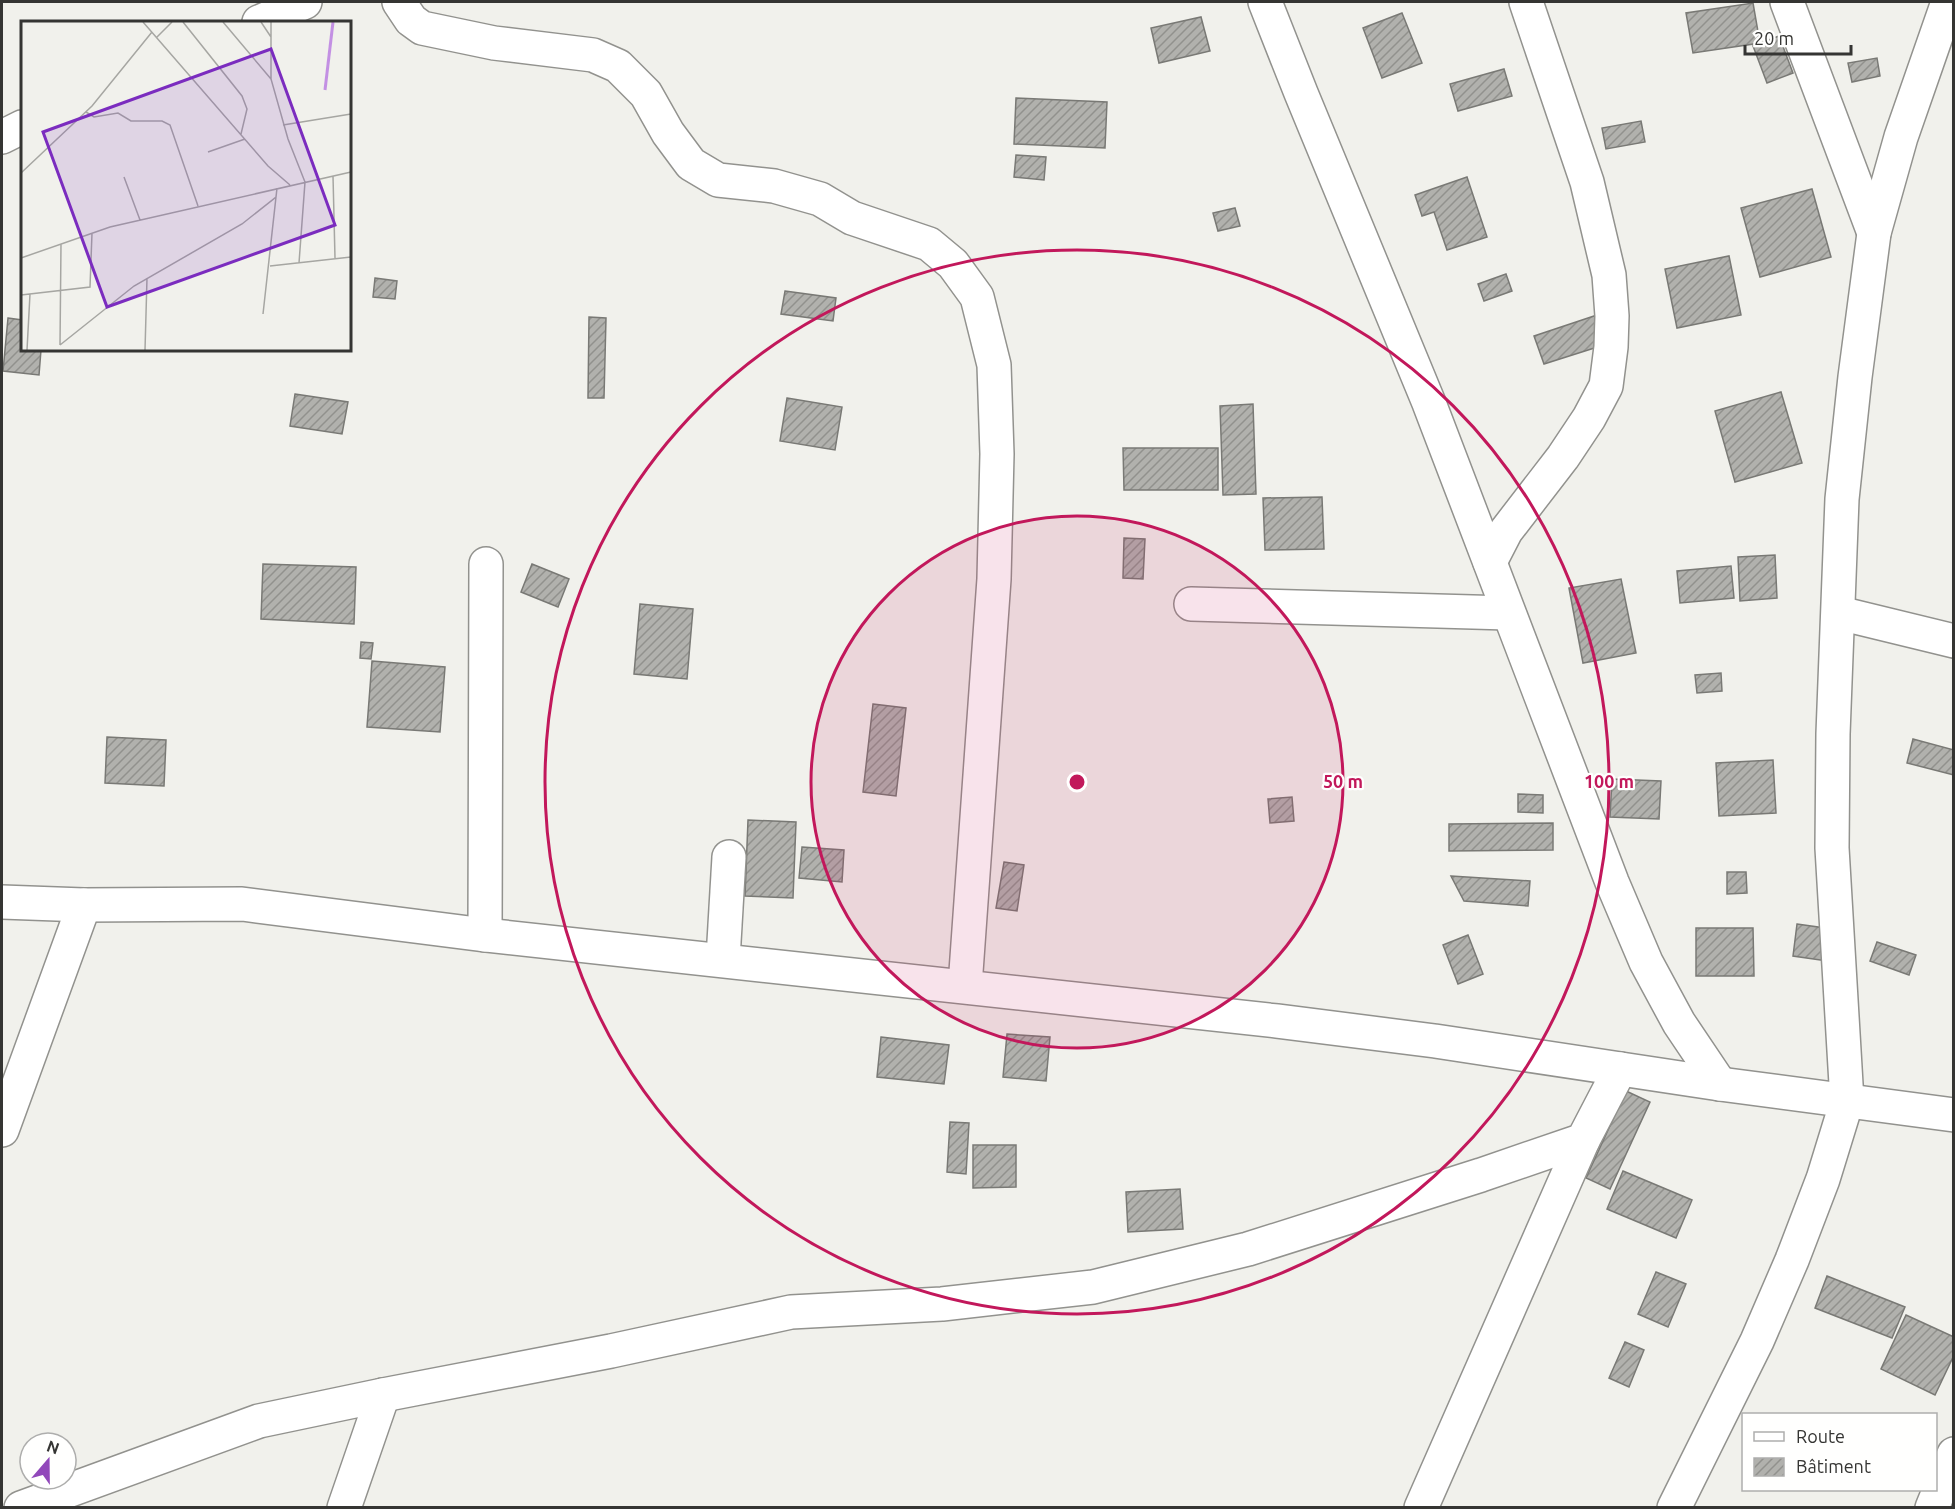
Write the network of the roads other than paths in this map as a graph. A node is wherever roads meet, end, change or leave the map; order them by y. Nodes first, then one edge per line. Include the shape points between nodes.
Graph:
1 (305, 2) edge
2 (399, 2) edge
3 (1265, 2) edge
4 (1526, 2) edge
5 (1787, 2) edge
6 (1948, 2) edge
7 (261, 21) edge
8 (21, 127) edge
9 (2, 136) edge
10 (1874, 233) junction
11 (1490, 562) junction
12 (486, 564) dead end
13 (1191, 604) dead end
14 (1508, 613) junction
15 (1839, 613) junction
16 (1953, 641) edge
17 (729, 857) dead end
18 (2, 902) edge
19 (84, 905) junction
20 (485, 935) junction
21 (723, 959) junction
22 (965, 986) junction
23 (1620, 1069) junction
24 (1720, 1084) junction
25 (1847, 1101) junction
26 (1953, 1115) edge
27 (2, 1130) edge
28 (1583, 1140) junction
29 (382, 1395) junction
30 (1953, 1454) edge
31 (21, 1508) edge
32 (344, 1508) edge
33 (1421, 1508) edge
34 (1674, 1508) edge
35 (1932, 1508) edge

1 - 7 street
2 - 22 street via 422,28 494,43 593,55 618,66 646,94 691,164 718,180 774,186 820,199 852,218 930,243 953,264 977,297 994,365 997,454 994,579
3 - 11 street
4 - 11 street via 1587,182 1609,275 1611,347 1606,386 1589,418 1506,531
5 - 10 street
6 - 10 street via 1901,137
8 - 9 street
10 - 15 street via 1842,499
11 - 14 street
12 - 20 street
13 - 14 street
14 - 24 street via 1646,962 1679,1023
15 - 16 street
15 - 25 street via 1832,848
17 - 21 street
18 - 19 street
19 - 20 street via 242,904
19 - 27 street
20 - 21 street
21 - 22 street
22 - 23 street via 1401,1037
23 - 24 street
23 - 28 street
24 - 25 street
25 - 26 street
25 - 34 street via 1792,1260 1757,1341
28 - 29 street via 1248,1249 1093,1287 942,1304 791,1312
28 - 33 street
29 - 31 street via 260,1421
29 - 32 street
30 - 35 street

